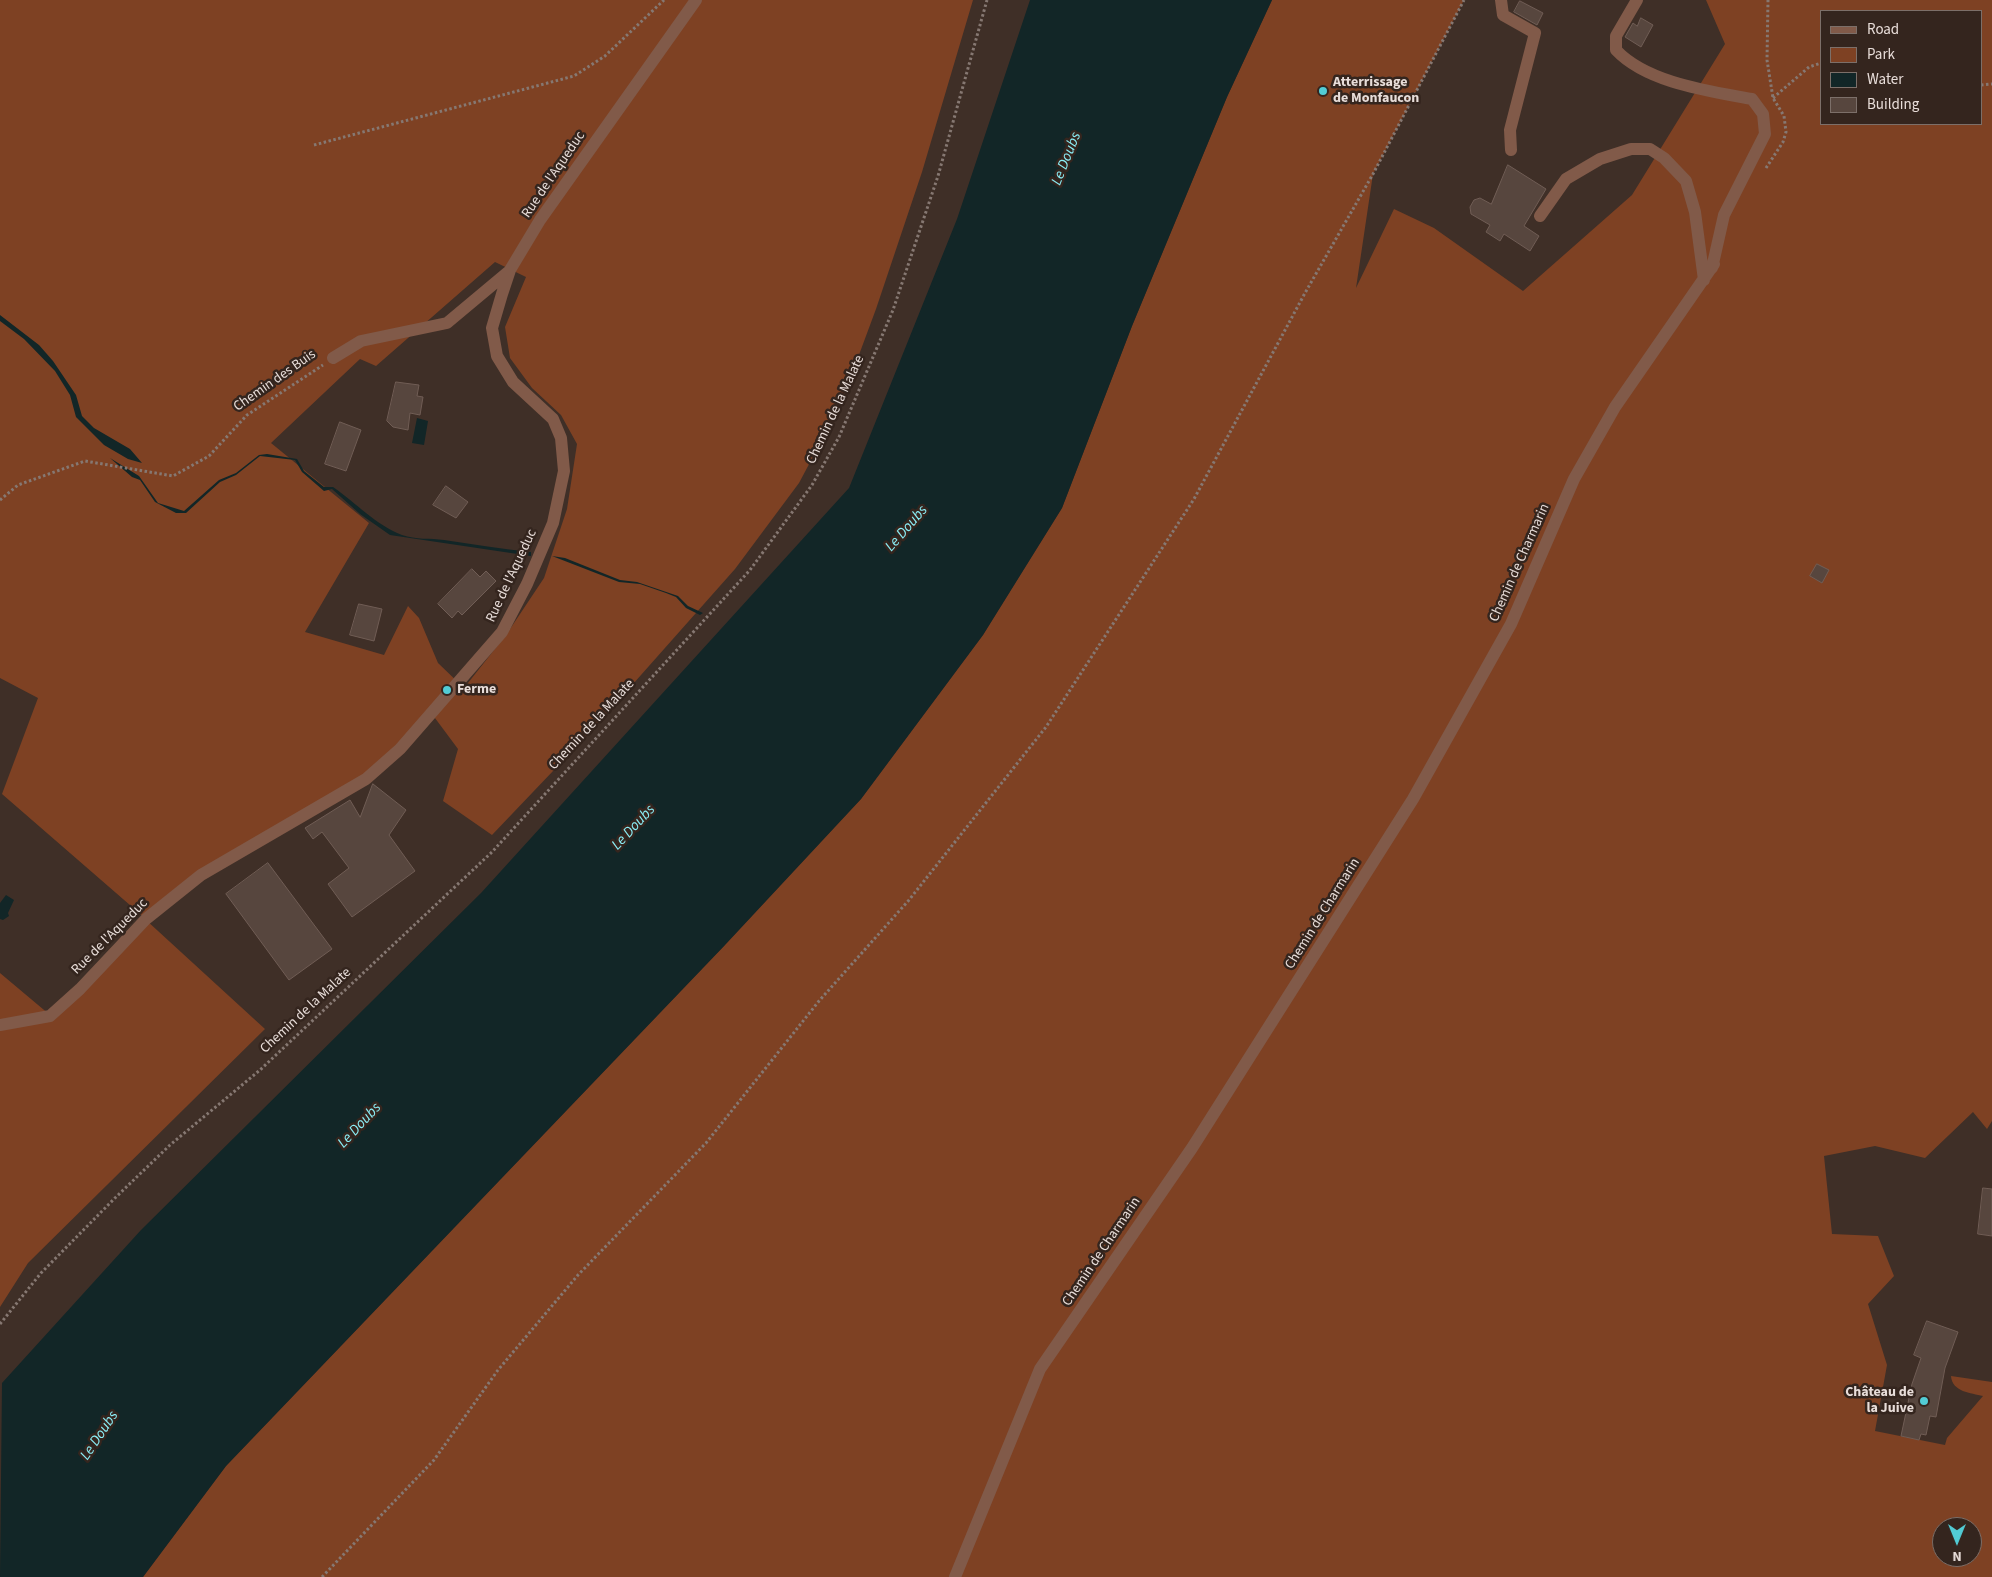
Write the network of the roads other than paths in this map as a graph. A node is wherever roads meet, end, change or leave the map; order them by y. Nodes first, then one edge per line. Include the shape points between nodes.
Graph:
1 (696, 0) edge
2 (1501, 0) edge
3 (1637, 0) edge
4 (1511, 150) dead end
5 (1540, 216) dead end
6 (510, 270) junction
7 (1704, 280) junction
8 (333, 358) road end
9 (0, 1025) edge
10 (955, 1577) edge

1 - 6 street, Rue de l'Aqueduc via 540,220
2 - 4 street via 1503,15 1535,33 1510,130
3 - 7 street, Chemin de Charmarin via 1616,36 1616,50 1624,60 1679,84 1752,99 1763,114 1765,134 1724,215 1713,266
5 - 7 street via 1566,179 1600,159 1631,149 1650,149 1664,158 1686,181 1695,212
6 - 8 street, Chemin des Buis via 447,323 361,341
6 - 9 street, Rue de l'Aqueduc via 492,328 497,356 513,382 553,419 561,438 564,470 553,523 502,632 400,749 366,779 201,875 146,919 50,1016
7 - 10 street, Chemin de Charmarin via 1615,407 1574,479 1511,624 1413,799 1192,1148 1040,1370

